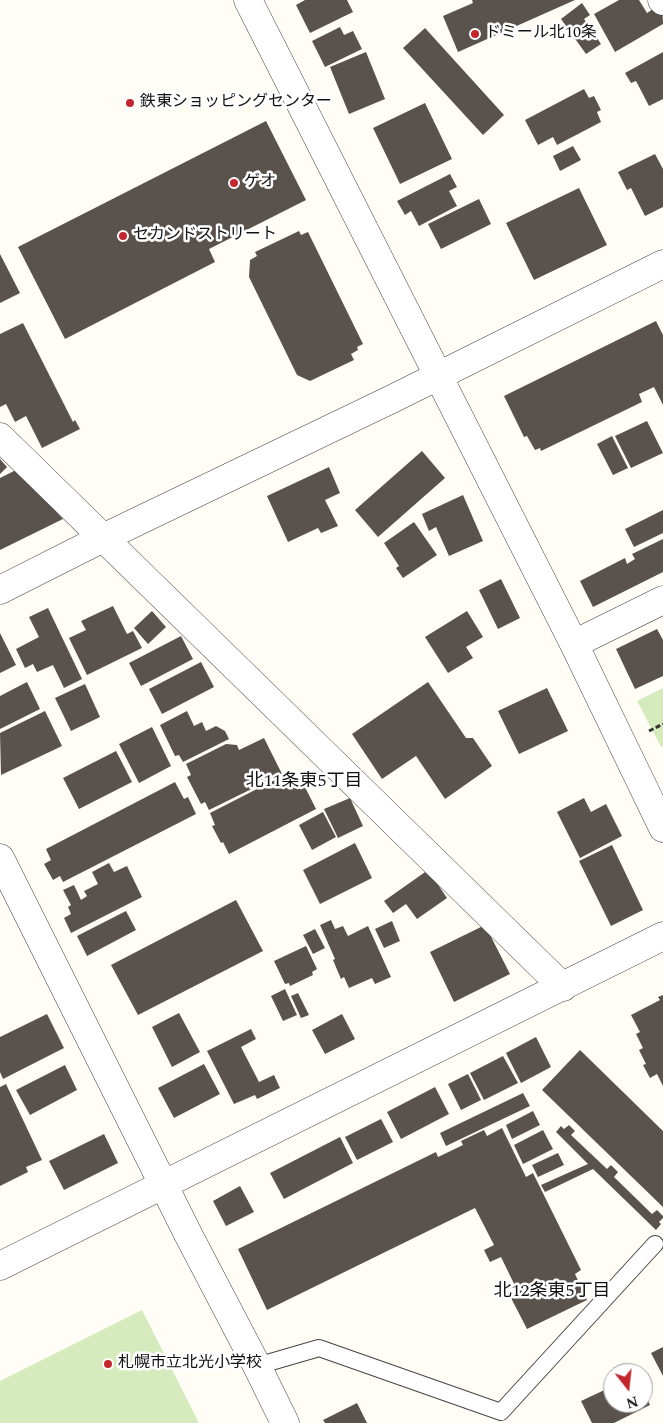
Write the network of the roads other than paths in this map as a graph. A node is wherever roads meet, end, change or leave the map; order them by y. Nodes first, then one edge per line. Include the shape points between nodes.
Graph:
1 (248, 0) edge
2 (663, 264) edge
3 (439, 375) junction
4 (0, 437) edge
5 (102, 538) junction
6 (0, 590) edge
7 (663, 600) edge
8 (574, 644) junction
9 (663, 828) edge
10 (0, 858) edge
11 (663, 936) edge
12 (563, 987) junction
13 (164, 1185) junction
14 (655, 1244) dead end
15 (0, 1266) edge
16 (257, 1366) junction
17 (285, 1423) edge

1 - 3 street
2 - 3 street
3 - 5 street
3 - 8 street
4 - 5 street
5 - 6 street
5 - 12 street
7 - 8 street
8 - 9 street
10 - 13 street
11 - 12 street
12 - 13 street
13 - 15 street
13 - 16 street
14 - 16 lane via 501,1412 319,1348
16 - 17 street

